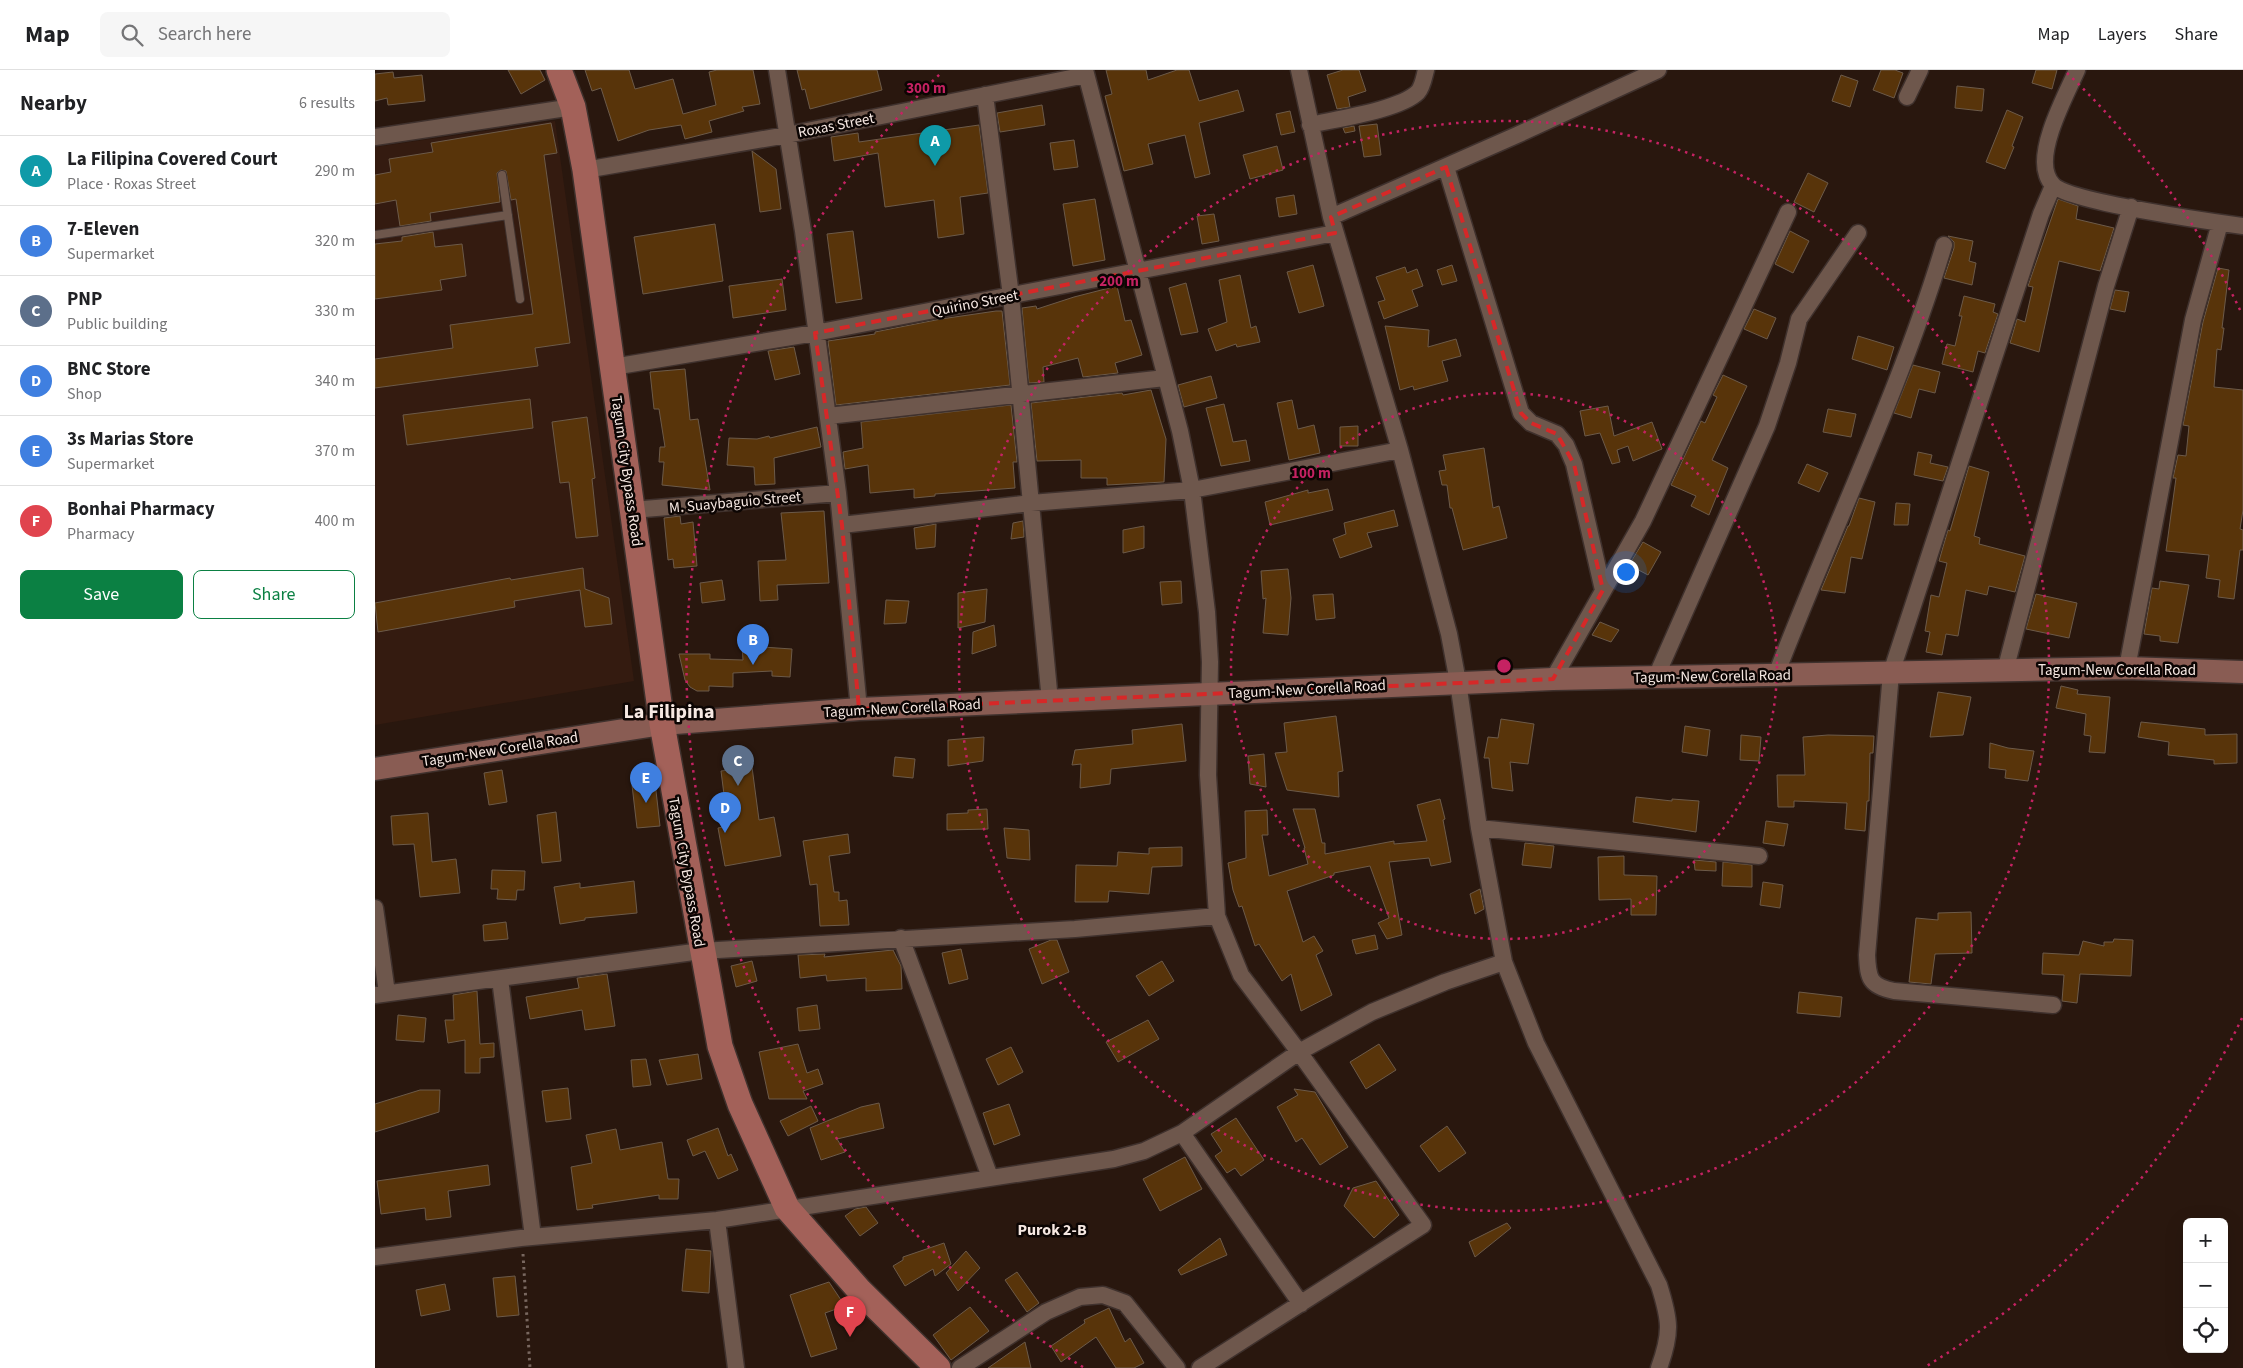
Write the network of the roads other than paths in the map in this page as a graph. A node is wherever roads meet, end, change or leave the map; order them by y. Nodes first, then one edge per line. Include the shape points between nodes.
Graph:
1 (559, 70) edge
2 (777, 70) edge
3 (1299, 70) edge
4 (1426, 70) edge
5 (1658, 70) edge
6 (1920, 70) edge
7 (2077, 70) edge
8 (1085, 73) edge
9 (985, 95) junction
10 (1907, 97) dead end
11 (573, 108) junction
12 (1310, 125) junction
13 (787, 135) junction
14 (375, 137) edge
15 (1445, 167) junction
16 (585, 170) junction
17 (502, 175) dead end
18 (2053, 186) junction
19 (2131, 207) junction
20 (1788, 212) dead end
21 (508, 215) junction
22 (2220, 223) junction
23 (1333, 225) junction
24 (2243, 226) edge
25 (1858, 233) dead end
26 (375, 235) edge
27 (1944, 245) dead end
28 (1137, 271) junction
29 (1011, 296) junction
30 (520, 300) dead end
31 (815, 333) junction
32 (613, 367) junction
33 (1165, 378) junction
34 (1019, 394) junction
35 (828, 416) junction
36 (1400, 450) junction
37 (1192, 490) junction
38 (838, 493) junction
39 (1031, 503) junction
40 (632, 510) junction
41 (842, 525) junction
42 (1603, 590) junction
43 (2127, 668) junction
44 (2005, 671) junction
45 (2243, 671) edge
46 (1891, 673) junction
47 (1776, 675) junction
48 (1655, 677) junction
49 (1553, 679) junction
50 (1459, 682) junction
51 (1210, 693) junction
52 (1049, 701) junction
53 (859, 709) junction
54 (662, 724) junction
55 (375, 768) edge
56 (1479, 828) junction
57 (1759, 856) dead end
58 (375, 908) edge
59 (1217, 916) junction
60 (901, 938) junction
61 (701, 951) junction
62 (1504, 962) junction
63 (500, 979) junction
64 (381, 994) edge
65 (2053, 1005) dead end
66 (1299, 1052) junction
67 (1182, 1133) junction
68 (990, 1177) junction
69 (787, 1208) junction
70 (717, 1220) junction
71 (527, 1237) junction
72 (375, 1257) edge
73 (1301, 1304) junction
74 (736, 1368) edge
75 (937, 1368) edge
76 (960, 1368) edge
77 (1177, 1368) edge
78 (1200, 1368) edge
79 (1659, 1368) edge

1 - 11 main road, Tagum City Bypass Road
2 - 13 street
3 - 12 street
4 - 12 street via 1420,90 1411,97 1386,107
5 - 15 street, Quirino Street
6 - 10 street
7 - 18 street via 2057,114 2045,157 2047,174
8 - 9 street, Roxas Street
8 - 28 street
9 - 13 street, Roxas Street
9 - 29 street
11 - 14 street
11 - 16 main road, Tagum City Bypass Road
12 - 23 street
13 - 16 street, Roxas Street
13 - 31 street
15 - 23 street, Quirino Street
15 - 42 street via 1521,413 1531,423 1557,434 1574,464
16 - 32 main road, Tagum City Bypass Road
17 - 21 lane
18 - 19 street via 2081,197
18 - 46 street via 2041,214
19 - 22 street
19 - 44 street via 2103,296
20 - 42 street via 1643,521
21 - 26 lane
21 - 30 lane
22 - 24 street
22 - 43 street via 2193,320
23 - 28 street, Quirino Street
23 - 36 street
25 - 48 street via 1799,319 1767,426
27 - 47 street via 1879,426
28 - 29 street, Quirino Street
28 - 33 street
29 - 31 street, Quirino Street
29 - 34 street
31 - 32 street, Quirino Street
31 - 35 street
32 - 40 main road, Tagum City Bypass Road
33 - 34 street
33 - 37 street
34 - 35 street
34 - 39 street
35 - 38 street
36 - 37 street
36 - 50 street via 1435,576
37 - 39 street
37 - 51 street via 1207,612
38 - 40 street, M. Suaybaguio Street
38 - 41 street
39 - 41 street
39 - 52 street
40 - 54 main road, Tagum City Bypass Road
41 - 53 street
42 - 49 street
43 - 44 main road, Tagum-New Corella Road
43 - 45 main road, Tagum-New Corella Road
44 - 46 main road, Tagum-New Corella Road
46 - 47 main road, Tagum-New Corella Road
46 - 65 street via 1867,955 1872,982 1879,988 1894,991
47 - 48 main road, Tagum-New Corella Road
48 - 49 main road, Tagum-New Corella Road
49 - 50 main road, Tagum-New Corella Road
50 - 51 main road, Tagum-New Corella Road
50 - 56 street
51 - 52 main road, Tagum-New Corella Road
51 - 59 street via 1208,775
52 - 53 main road, Tagum-New Corella Road
53 - 54 main road, Tagum-New Corella Road
54 - 55 main road, Tagum-New Corella Road
54 - 61 main road, Tagum City Bypass Road
56 - 57 street
56 - 62 street
58 - 64 street
59 - 60 street via 1075,929
59 - 66 street via 1241,975
60 - 61 street
60 - 68 street
61 - 63 street
61 - 69 main road, Tagum City Bypass Road via 720,1046 744,1113
62 - 66 street via 1371,1012
62 - 79 street via 1536,1043 1659,1285 1670,1328
63 - 64 street
63 - 71 street
66 - 67 street
66 - 73 street via 1423,1225
67 - 68 street via 1144,1151 1113,1159
67 - 73 street
68 - 69 street
69 - 70 street
69 - 75 main road, Tagum City Bypass Road via 853,1284
70 - 71 street
70 - 74 street
71 - 72 street
73 - 78 street
76 - 77 street via 1046,1312 1080,1297 1103,1295 1125,1303

